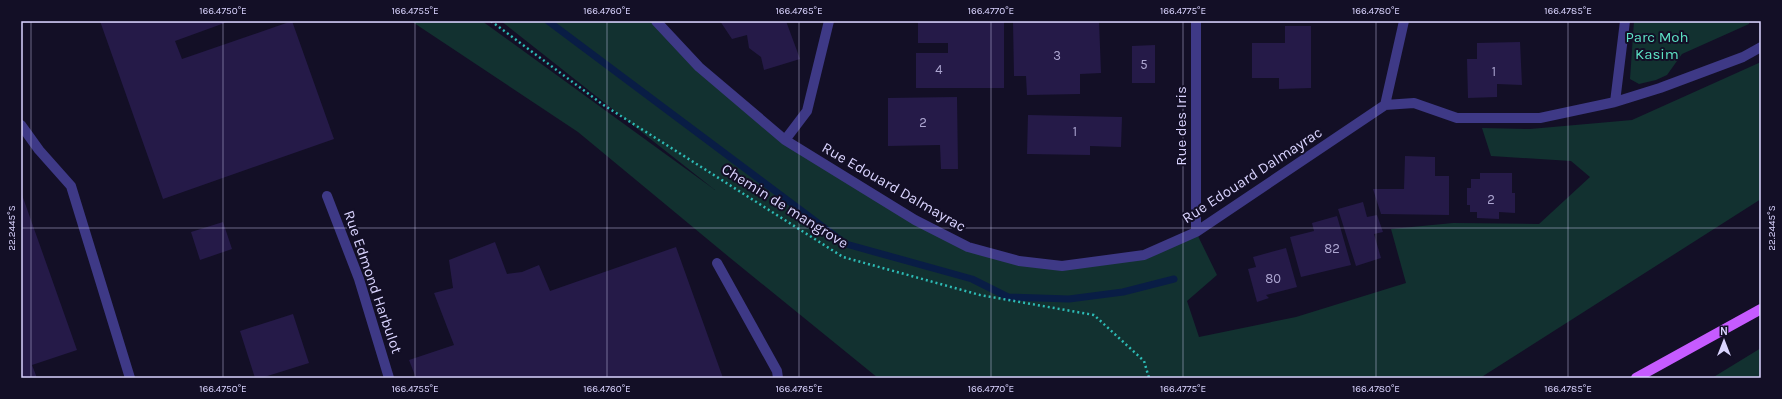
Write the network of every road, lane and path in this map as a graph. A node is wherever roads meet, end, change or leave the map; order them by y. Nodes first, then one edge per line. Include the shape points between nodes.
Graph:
1 (491, 21) edge
2 (656, 21) edge
3 (829, 21) edge
4 (1196, 21) edge
5 (1404, 21) edge
6 (1625, 21) edge
7 (1761, 47) edge
8 (1615, 102) junction
9 (1385, 105) junction
10 (21, 125) edge
11 (785, 140) junction
12 (328, 196) dead end
13 (1196, 232) junction
14 (717, 263) dead end
15 (1761, 308) edge
16 (130, 378) edge
17 (389, 378) edge
18 (778, 378) edge
19 (1149, 378) edge
20 (1636, 378) edge

1 - 19 path, Chemin de mangrove via 602,104 843,257 980,295 1094,315 1144,361
2 - 11 street, Rue Edouard Dalmayrac via 699,67
3 - 11 street via 807,111
4 - 13 street, Rue des Iris
5 - 9 street
6 - 8 street
7 - 8 street via 1681,80
8 - 9 street via 1540,118 1457,118 1414,103
9 - 13 street, Rue Edouard Dalmayrac
10 - 16 street via 71,186
11 - 13 street, Rue Edouard Dalmayrac via 915,220 968,247 1019,261 1062,266 1104,262 1144,255
12 - 17 street, Rue Edmond Harbulot via 359,278
14 - 18 street via 777,371
15 - 20 main road

